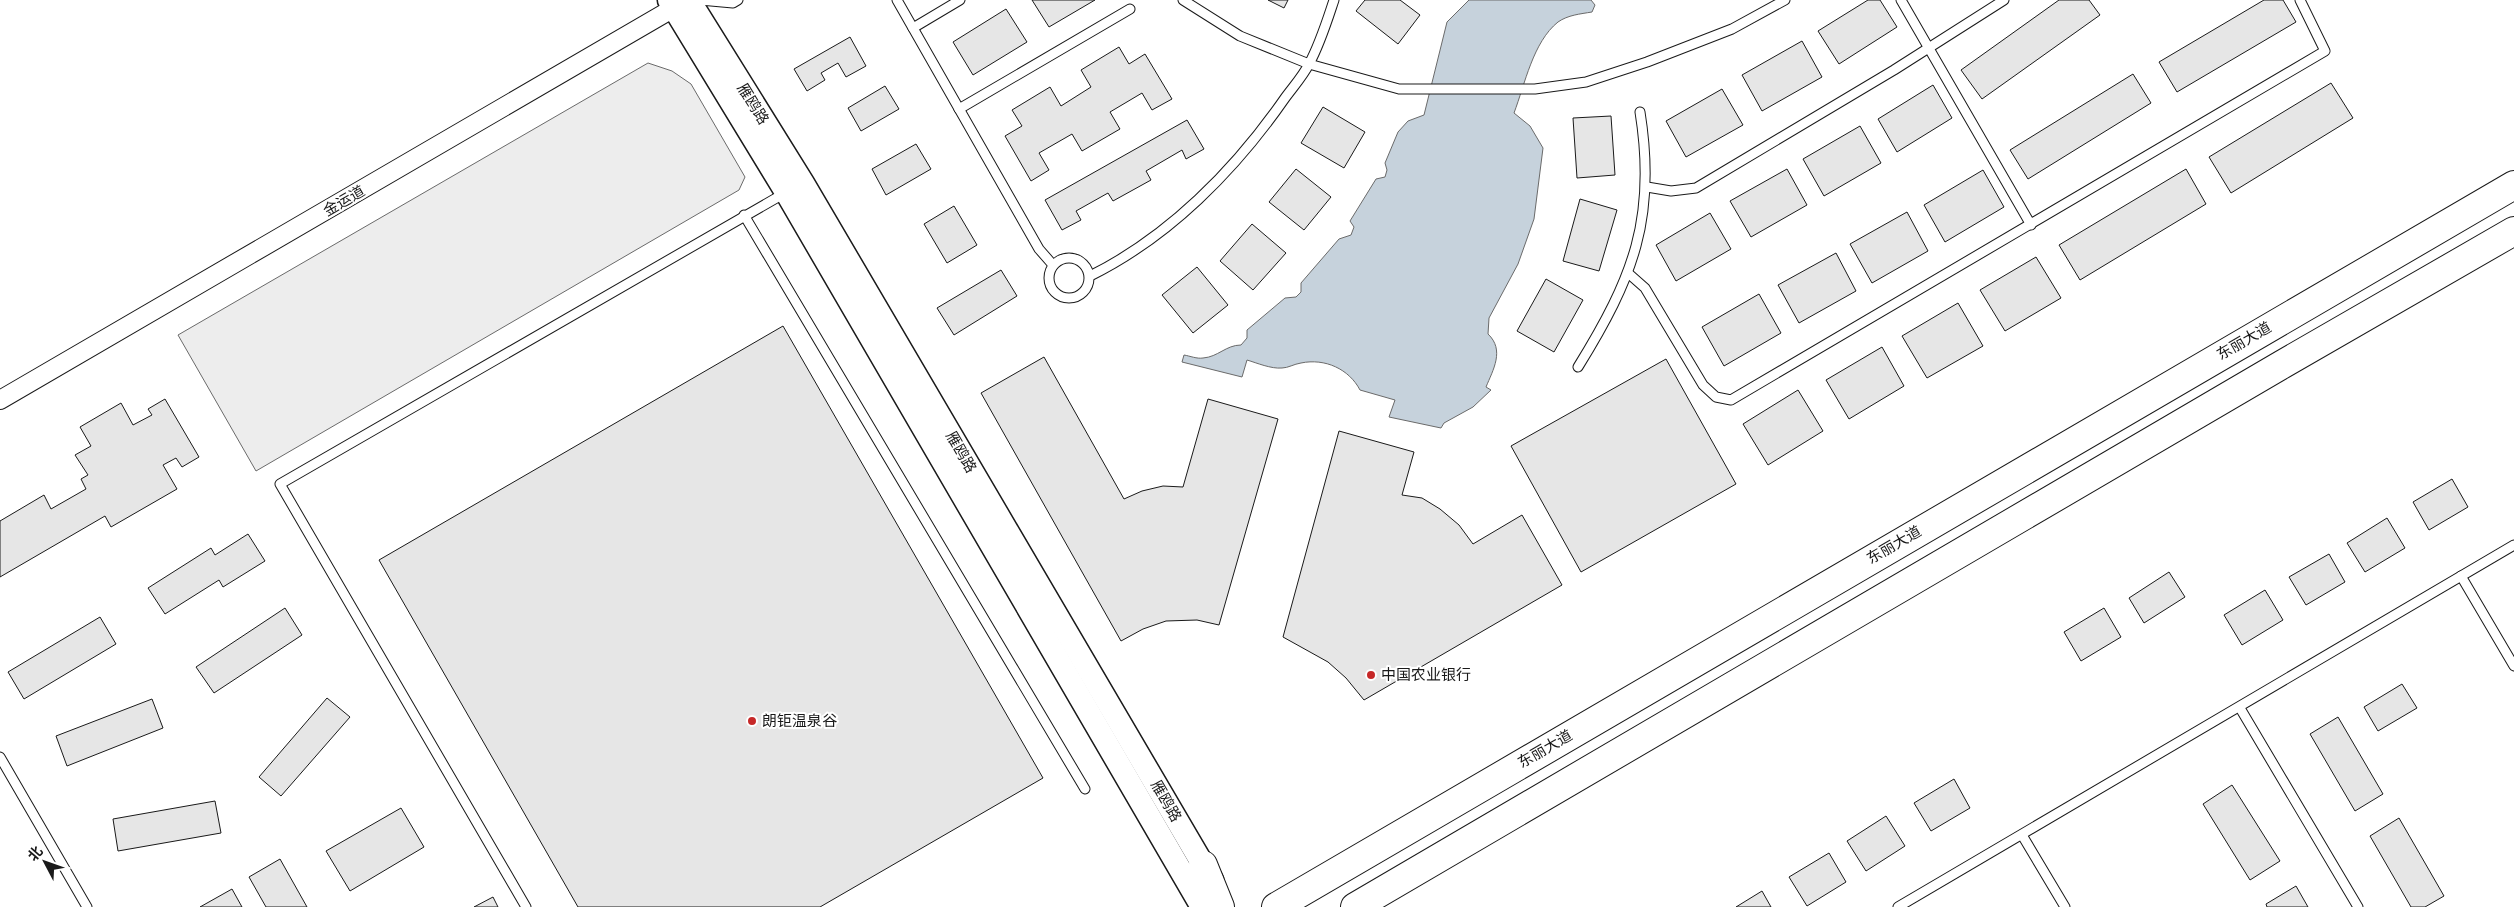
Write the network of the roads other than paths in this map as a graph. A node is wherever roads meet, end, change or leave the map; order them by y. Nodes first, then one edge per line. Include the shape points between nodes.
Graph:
1 (700, 0) edge
2 (738, 0) edge
3 (897, 0) edge
4 (960, 0) edge
5 (1183, 0) edge
6 (1334, 0) edge
7 (1785, 0) edge
8 (1901, 0) edge
9 (2004, 0) edge
10 (2300, 0) edge
11 (680, 2) edge
12 (1130, 9) dead end
13 (913, 28) junction
14 (1930, 48) junction
15 (1309, 64) junction
16 (959, 109) junction
17 (1640, 112) dead end
18 (2514, 185) edge
19 (794, 187) junction
20 (1647, 187) junction
21 (744, 214) junction
22 (2031, 225) junction
23 (2514, 231) edge
24 (1053, 265) junction
25 (1628, 273) junction
26 (1090, 276) junction
27 (1578, 367) dead end
28 (0, 400) edge
29 (2514, 545) edge
30 (2461, 576) junction
31 (2514, 666) edge
32 (2240, 708) junction
33 (0, 757) edge
34 (1085, 789) dead end
35 (2022, 835) junction
36 (1194, 871) junction
37 (87, 907) edge
38 (526, 907) edge
39 (1192, 907) edge
40 (1202, 907) edge
41 (1220, 907) edge
42 (1228, 907) edge
43 (1276, 907) edge
44 (1355, 907) edge
45 (1898, 907) edge
46 (2065, 907) edge
47 (2358, 907) edge

1 - 2 lane via 733,3
3 - 13 lane
4 - 13 lane
5 - 15 lane via 1240,36
6 - 15 lane
7 - 15 lane via 1732,30 1647,62 1586,82 1535,89 1399,89
8 - 14 lane
9 - 14 lane
10 - 22 lane via 2325,51
11 - 19 street, 雁鸥路
11 - 28 street, 金运道
12 - 16 lane
13 - 16 lane
14 - 20 lane via 1696,188 1672,191
14 - 22 lane
15 - 26 lane via 1266,125 1214,184 1166,227 1120,261
16 - 24 lane via 1039,249
17 - 20 lane via 1646,147
18 - 43 highway, 东丽大道
19 - 21 lane
19 - 36 street, 雁鸥路
20 - 25 lane via 1638,242
21 - 34 lane
21 - 38 lane via 280,484
22 - 25 lane via 1731,400 1716,397 1703,386 1645,288
23 - 44 highway
24 - 26 lane via 1059,260 1075,258 1082,262
24 - 26 lane via 1048,279 1054,293 1060,297 1077,298 1089,284
25 - 27 lane via 1606,322
29 - 30 lane
30 - 31 lane
30 - 32 lane
32 - 35 lane
32 - 47 lane
33 - 37 lane
35 - 45 lane
35 - 46 lane
36 - 39 street
36 - 40 street, 雁鸥路
36 - 41 highway
36 - 42 street, 雁鸥路

